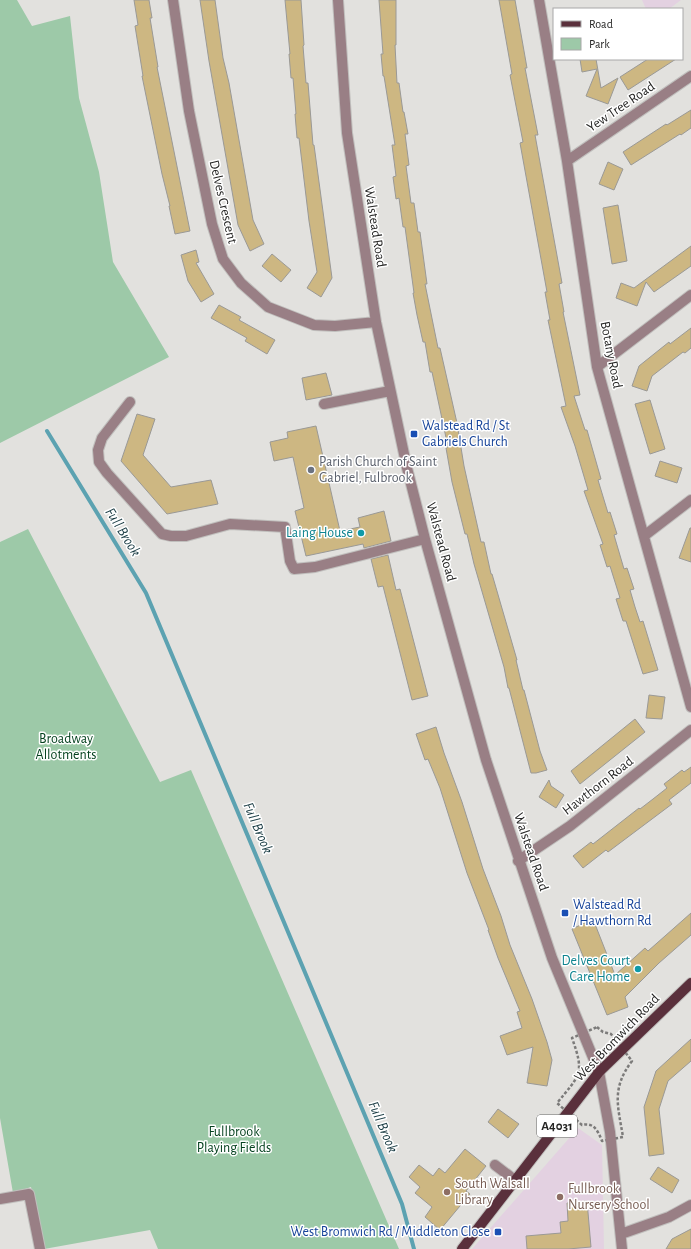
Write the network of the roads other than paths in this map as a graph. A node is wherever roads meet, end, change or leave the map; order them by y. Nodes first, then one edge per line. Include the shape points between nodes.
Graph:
1 (173, 0) edge
2 (338, 0) edge
3 (539, 0) edge
4 (691, 76) edge
5 (567, 161) junction
6 (691, 295) edge
7 (376, 322) junction
8 (597, 367) junction
9 (390, 391) junction
10 (130, 402) dead end
11 (324, 404) dead end
12 (691, 500) edge
13 (644, 536) junction
14 (425, 539) junction
15 (691, 708) edge
16 (691, 730) edge
17 (518, 860) junction
18 (691, 982) edge
19 (599, 1072) junction
20 (495, 1165) dead end
21 (516, 1181) junction
22 (0, 1199) edge
23 (691, 1205) edge
24 (620, 1234) junction
25 (40, 1249) edge
26 (462, 1249) edge
27 (622, 1249) edge

1 - 7 street, Delves Crescent via 189,111 212,224 223,259 241,283 268,307 314,325 335,326
2 - 7 street, Walstead Road via 347,133
3 - 5 street, Botany Road
4 - 5 street, Yew Tree Road
5 - 8 street, Botany Road
6 - 8 street
7 - 9 street, Walstead Road
8 - 13 street, Botany Road
9 - 11 street
9 - 14 street, Walstead Road
10 - 14 street via 102,438 98,450 100,462 106,474 162,534 186,536 230,524 285,527 290,561 294,569 315,567
12 - 13 street
13 - 15 street, Botany Road
14 - 17 street, Walstead Road via 486,760
16 - 17 street, Hawthorn Road via 570,826
17 - 19 street, Walstead Road via 552,958
18 - 19 main road, West Bromwich Road / A4031
19 - 21 main road, West Bromwich Road / A4031
19 - 24 street, Walstead Road via 610,1132
20 - 21 street
21 - 26 main road, West Bromwich Road / A4031
22 - 25 street via 29,1194
23 - 24 street via 669,1217
24 - 27 street, Walstead Road

